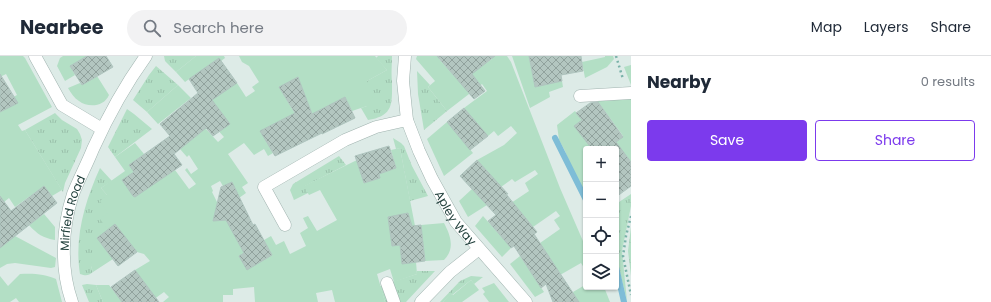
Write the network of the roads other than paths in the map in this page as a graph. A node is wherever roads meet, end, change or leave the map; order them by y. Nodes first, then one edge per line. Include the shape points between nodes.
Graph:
1 (35, 56) edge
2 (146, 56) edge
3 (405, 56) edge
4 (629, 92) edge
5 (580, 96) dead end
6 (407, 120) junction
7 (102, 129) junction
8 (285, 225) dead end
9 (479, 249) junction
10 (387, 283) dead end
11 (72, 302) edge
12 (394, 302) edge
13 (421, 302) edge
14 (526, 302) edge

1 - 7 street via 62,105
2 - 7 street, Mirfield Road via 131,76
3 - 6 street, Apley Way via 403,81
4 - 5 street
6 - 8 street via 376,127 345,140 264,187
6 - 9 street, Apley Way via 435,186 456,222
7 - 11 street, Mirfield Road via 74,192 66,227 64,254 67,288
9 - 13 street via 450,272
9 - 14 street, Apley Way
10 - 12 street

